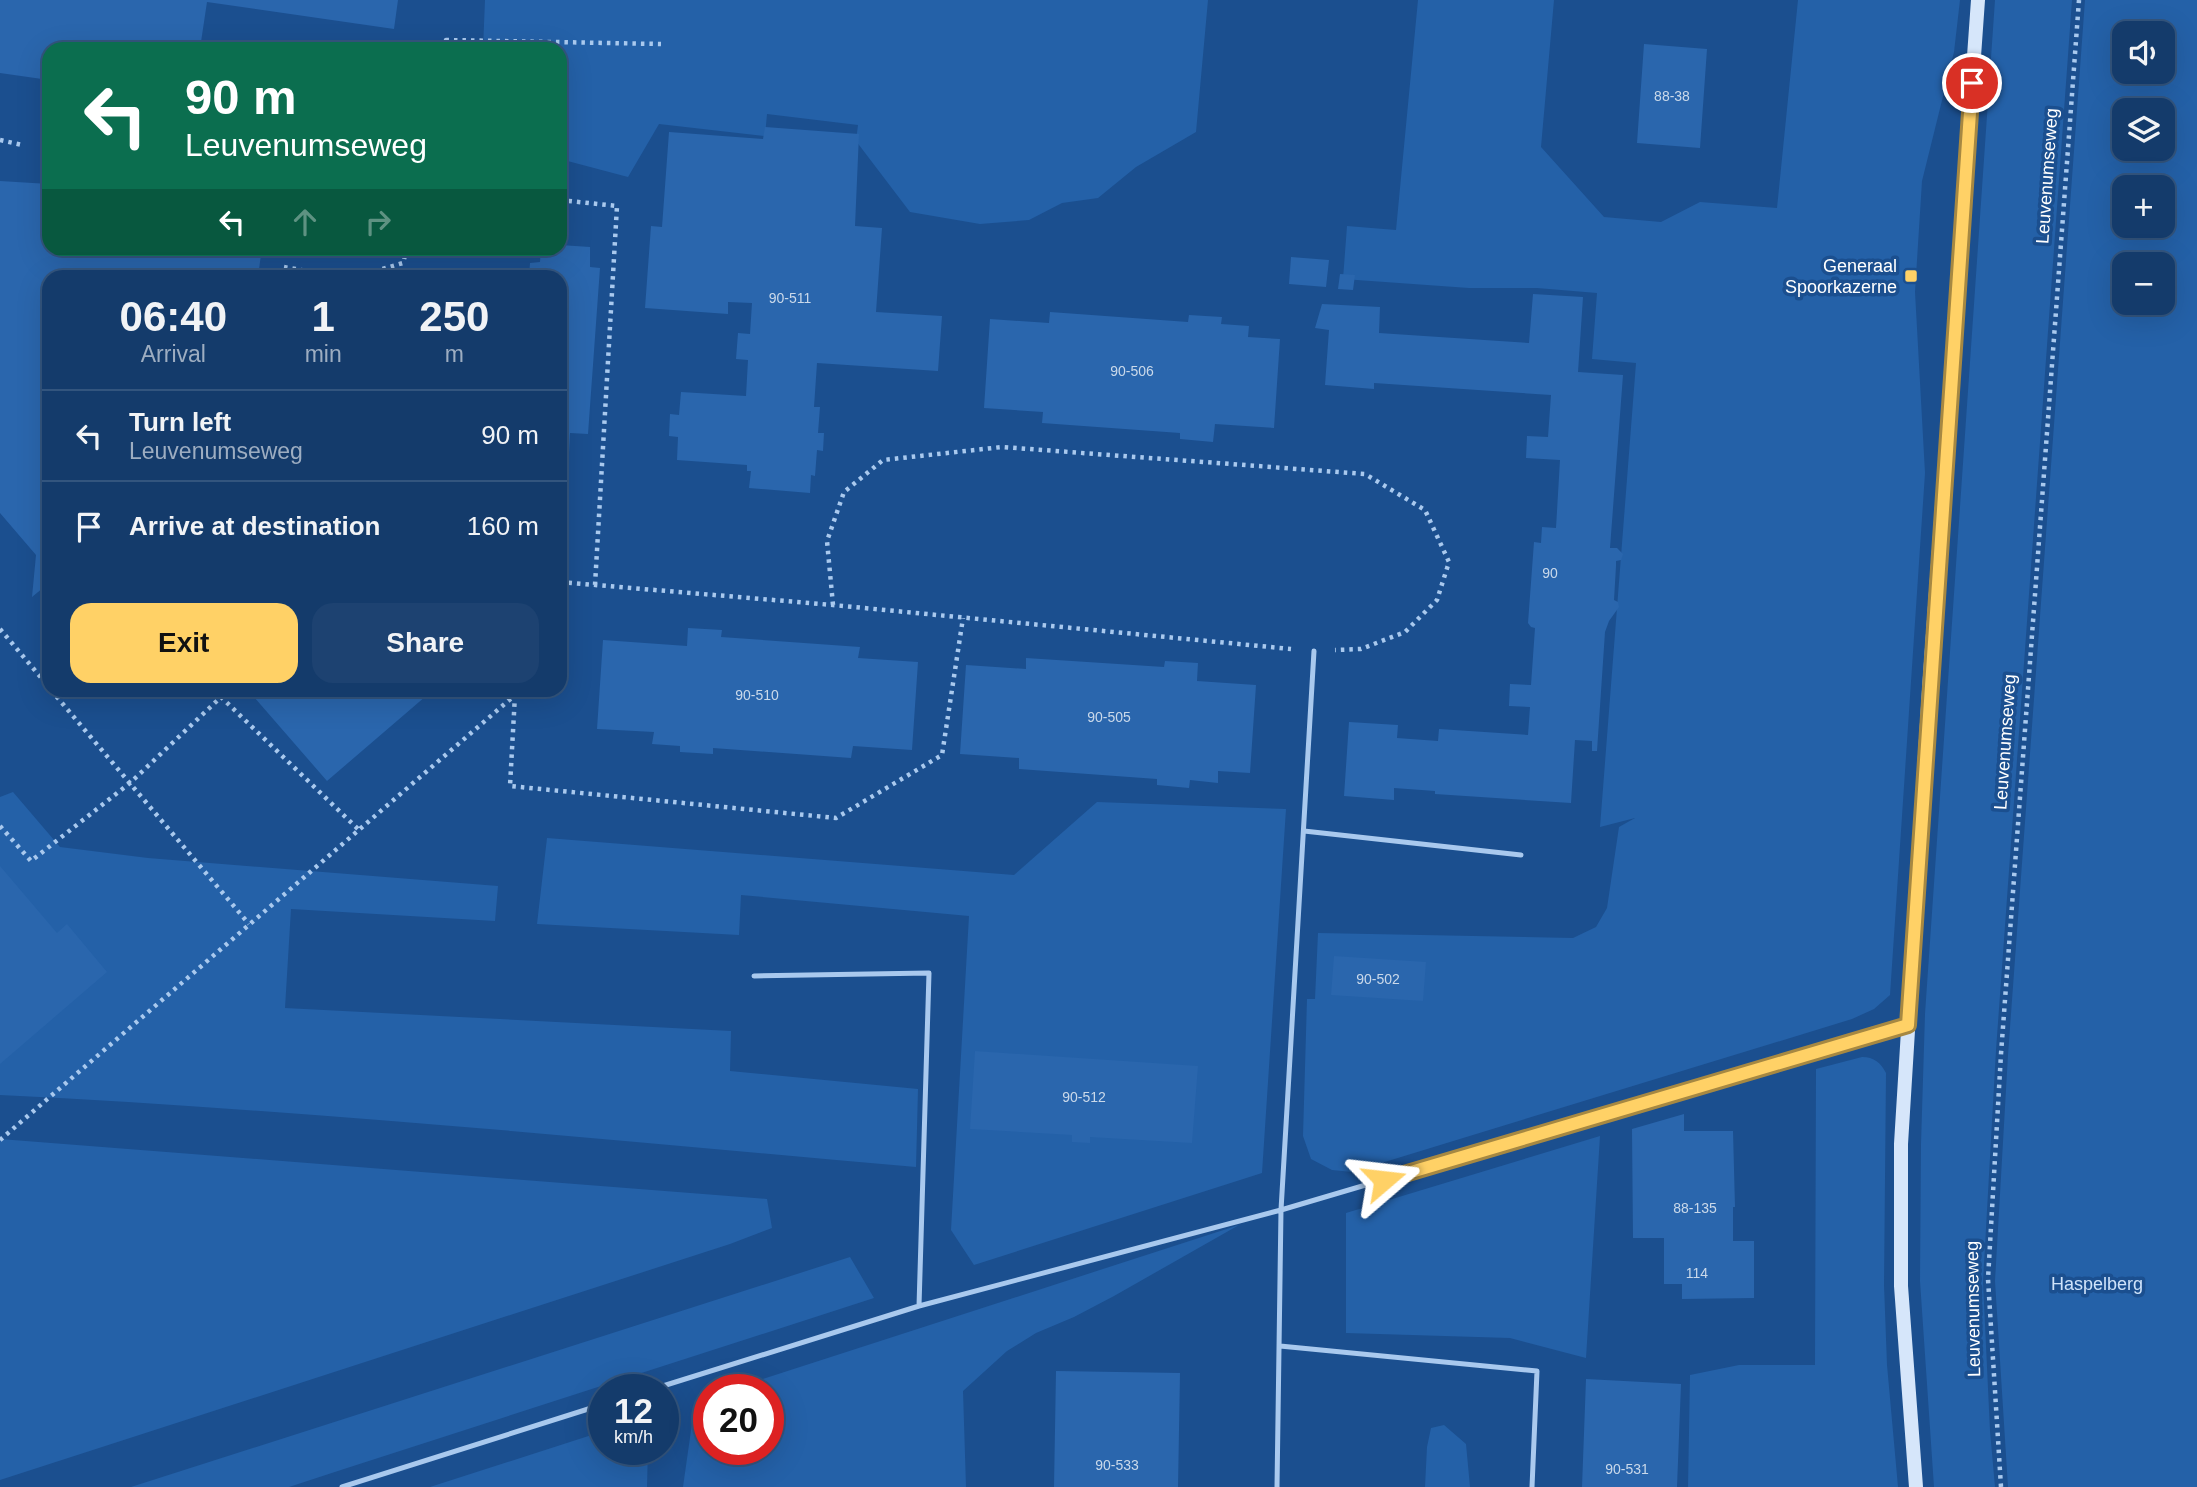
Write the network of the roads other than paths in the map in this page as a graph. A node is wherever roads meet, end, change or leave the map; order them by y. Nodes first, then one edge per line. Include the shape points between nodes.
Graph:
1 (1978, 0) edge
2 (1314, 651) road end
3 (1304, 831) junction
4 (1521, 855) dead end
5 (754, 976) dead end
6 (1908, 1025) junction
7 (1281, 1210) junction
8 (919, 1306) junction
9 (1280, 1346) junction
10 (679, 1381) edge
11 (588, 1409) edge
12 (342, 1487) edge
13 (1277, 1487) edge
14 (1532, 1487) edge
15 (1916, 1487) edge

1 - 6 main road
2 - 3 lane
3 - 4 lane
3 - 7 lane
5 - 8 lane via 929,973
6 - 7 lane
6 - 15 main road via 1901,1144 1901,1286
7 - 8 lane
7 - 9 lane
8 - 10 lane
9 - 13 lane
9 - 14 lane via 1537,1371
11 - 12 lane

